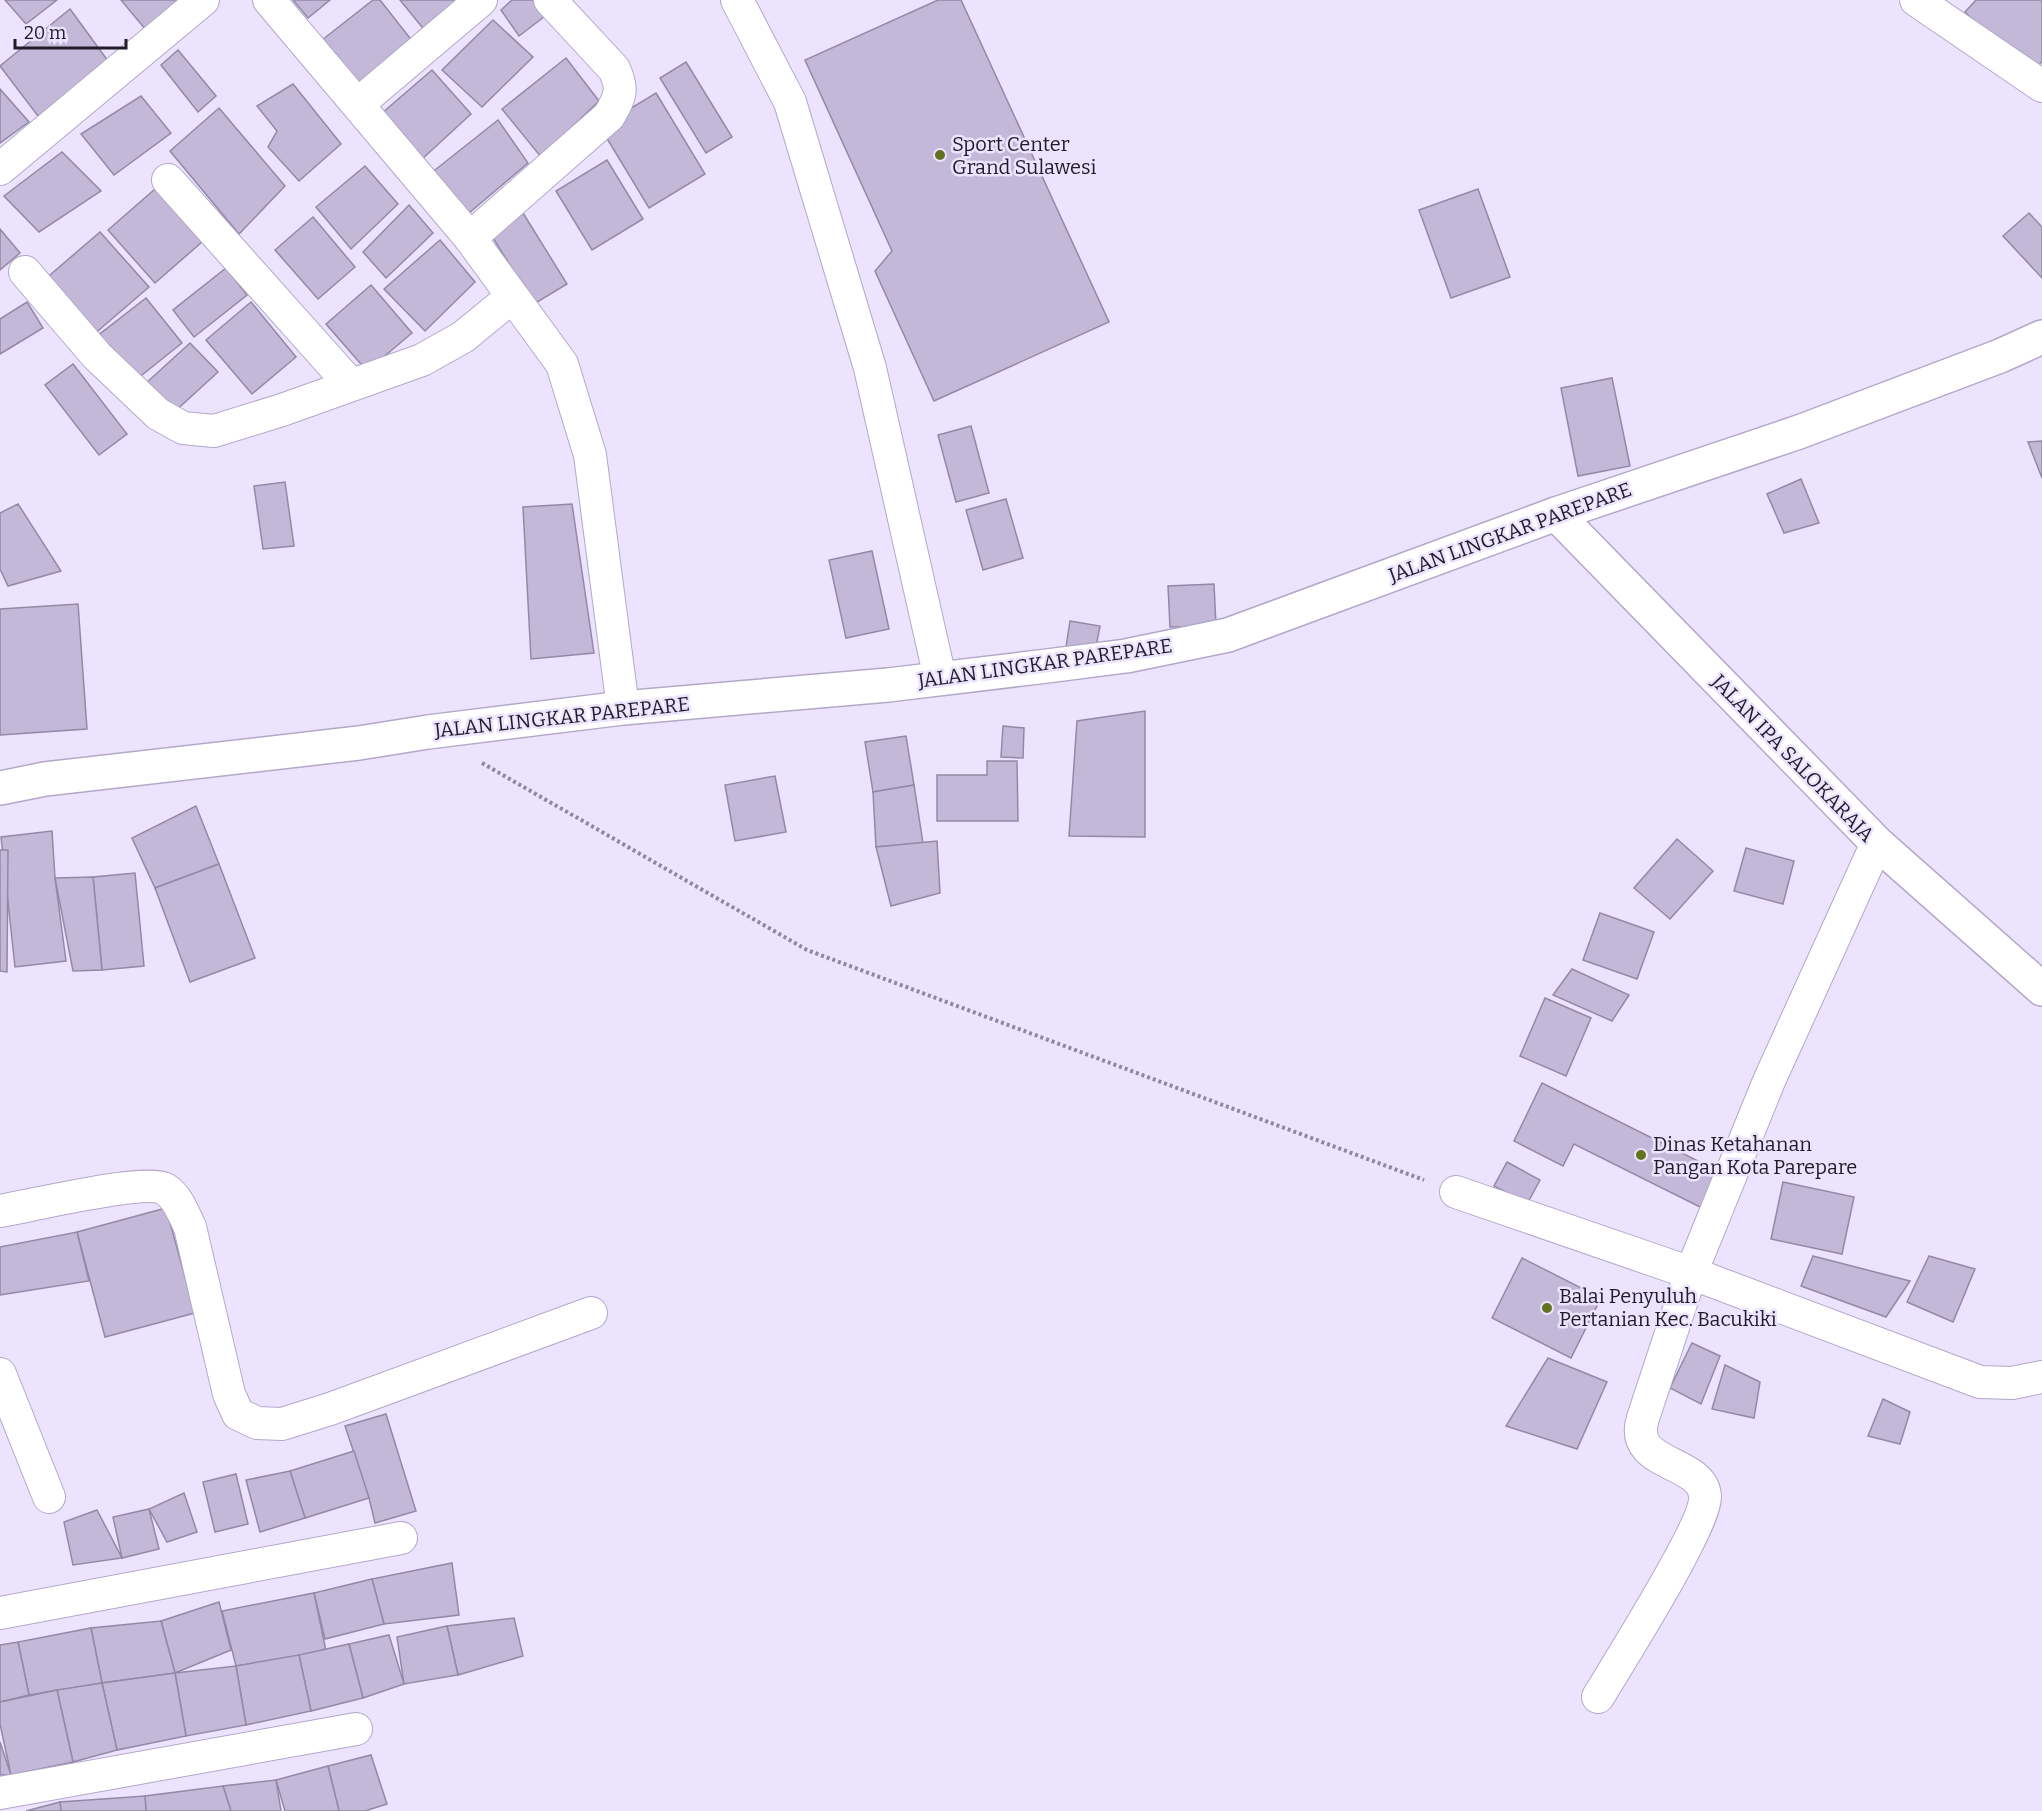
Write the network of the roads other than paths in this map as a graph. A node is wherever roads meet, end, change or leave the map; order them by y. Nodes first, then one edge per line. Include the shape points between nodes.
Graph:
1 (203, 0) edge
2 (269, 0) edge
3 (481, 0) edge
4 (550, 0) edge
5 (737, 0) edge
6 (1916, 0) edge
7 (2042, 86) edge
8 (358, 104) junction
9 (0, 169) edge
10 (168, 180) dead end
11 (470, 238) junction
12 (25, 272) dead end
13 (512, 297) junction
14 (2042, 337) edge
15 (350, 384) junction
16 (1556, 514) junction
17 (940, 678) junction
18 (623, 708) junction
19 (0, 788) edge
20 (1877, 843) junction
21 (2042, 988) edge
22 (1456, 1192) road end
23 (0, 1211) edge
24 (1690, 1273) junction
25 (591, 1313) dead end
26 (0, 1374) edge
27 (2042, 1377) edge
28 (50, 1497) dead end
29 (401, 1538) dead end
30 (0, 1613) edge
31 (1598, 1697) dead end
32 (356, 1729) dead end
33 (0, 1793) edge

1 - 9 street
2 - 8 street
3 - 8 street
4 - 11 street via 614,69 620,80 618,100 609,116
5 - 17 street via 790,102 857,324
6 - 7 street
8 - 11 street
10 - 15 street
11 - 13 street
12 - 15 street via 104,364 158,414 183,428 214,431
13 - 15 street via 463,337 422,360
13 - 18 street via 562,364 590,455
14 - 16 main road, JALAN LINGKAR PAREPARE via 1799,432
16 - 17 main road, JALAN LINGKAR PAREPARE via 1228,635 1126,656
16 - 20 main road, JALAN IPA SALOKARAJA
17 - 18 main road, JALAN LINGKAR PAREPARE
18 - 19 main road, JALAN LINGKAR PAREPARE via 45,779
20 - 21 main road, JALAN IPA SALOKARAJA
20 - 24 street via 1769,1081
22 - 24 street
23 - 25 street via 126,1187 165,1189 180,1205 190,1227 229,1394 238,1414 257,1423 282,1424 330,1409
24 - 27 street via 1980,1382 2012,1383
24 - 31 street via 1639,1430 1648,1449 1702,1487 1704,1506 1676,1565
26 - 28 street
29 - 30 street
32 - 33 street

